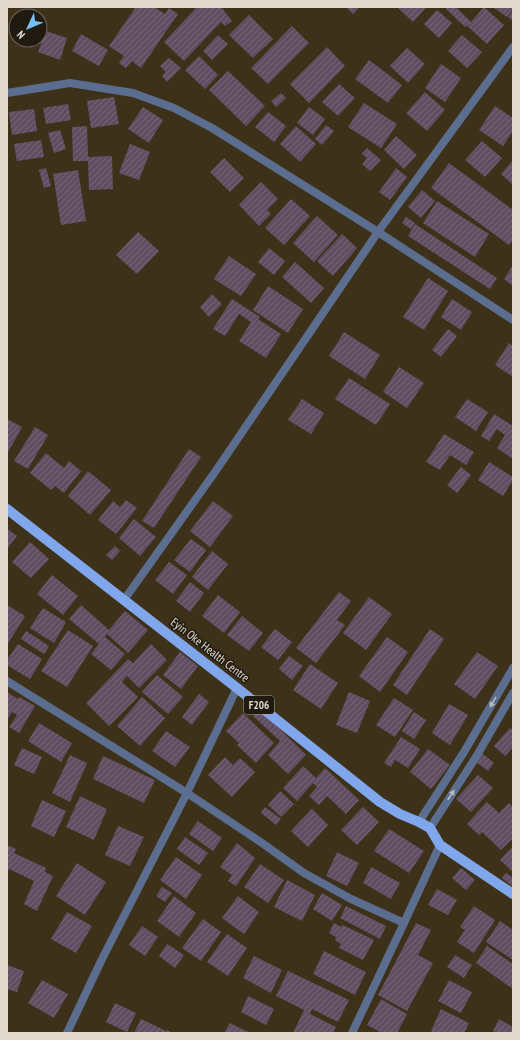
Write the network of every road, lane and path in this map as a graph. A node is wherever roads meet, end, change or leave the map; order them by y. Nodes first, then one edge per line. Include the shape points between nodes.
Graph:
1 (513, 48) edge
2 (7, 93) edge
3 (378, 232) junction
4 (513, 320) edge
5 (7, 509) edge
6 (124, 600) junction
7 (513, 668) edge
8 (7, 681) edge
9 (238, 688) junction
10 (513, 693) edge
11 (187, 793) junction
12 (419, 822) junction
13 (430, 828) junction
14 (440, 845) junction
15 (513, 894) edge
16 (404, 923) junction
17 (67, 1033) edge
18 (352, 1033) edge

1 - 3 street
2 - 3 street via 70,83 133,93 174,108 212,128
3 - 4 street
3 - 6 street via 234,446
5 - 6 main road, Eyin Oke Health Centre / F206
6 - 9 main road, Eyin Oke Health Centre / F206
7 -> 12 street
8 - 11 street
9 - 11 street
9 - 12 main road, Eyin Oke Health Centre / F206 via 380,802
13 -> 10 street via 476,758
11 - 16 street via 304,873 351,899
11 - 17 street
12 - 13 main road, Eyin Oke Health Centre / F206
13 - 14 main road
14 - 15 main road
14 - 16 street
16 - 18 street

